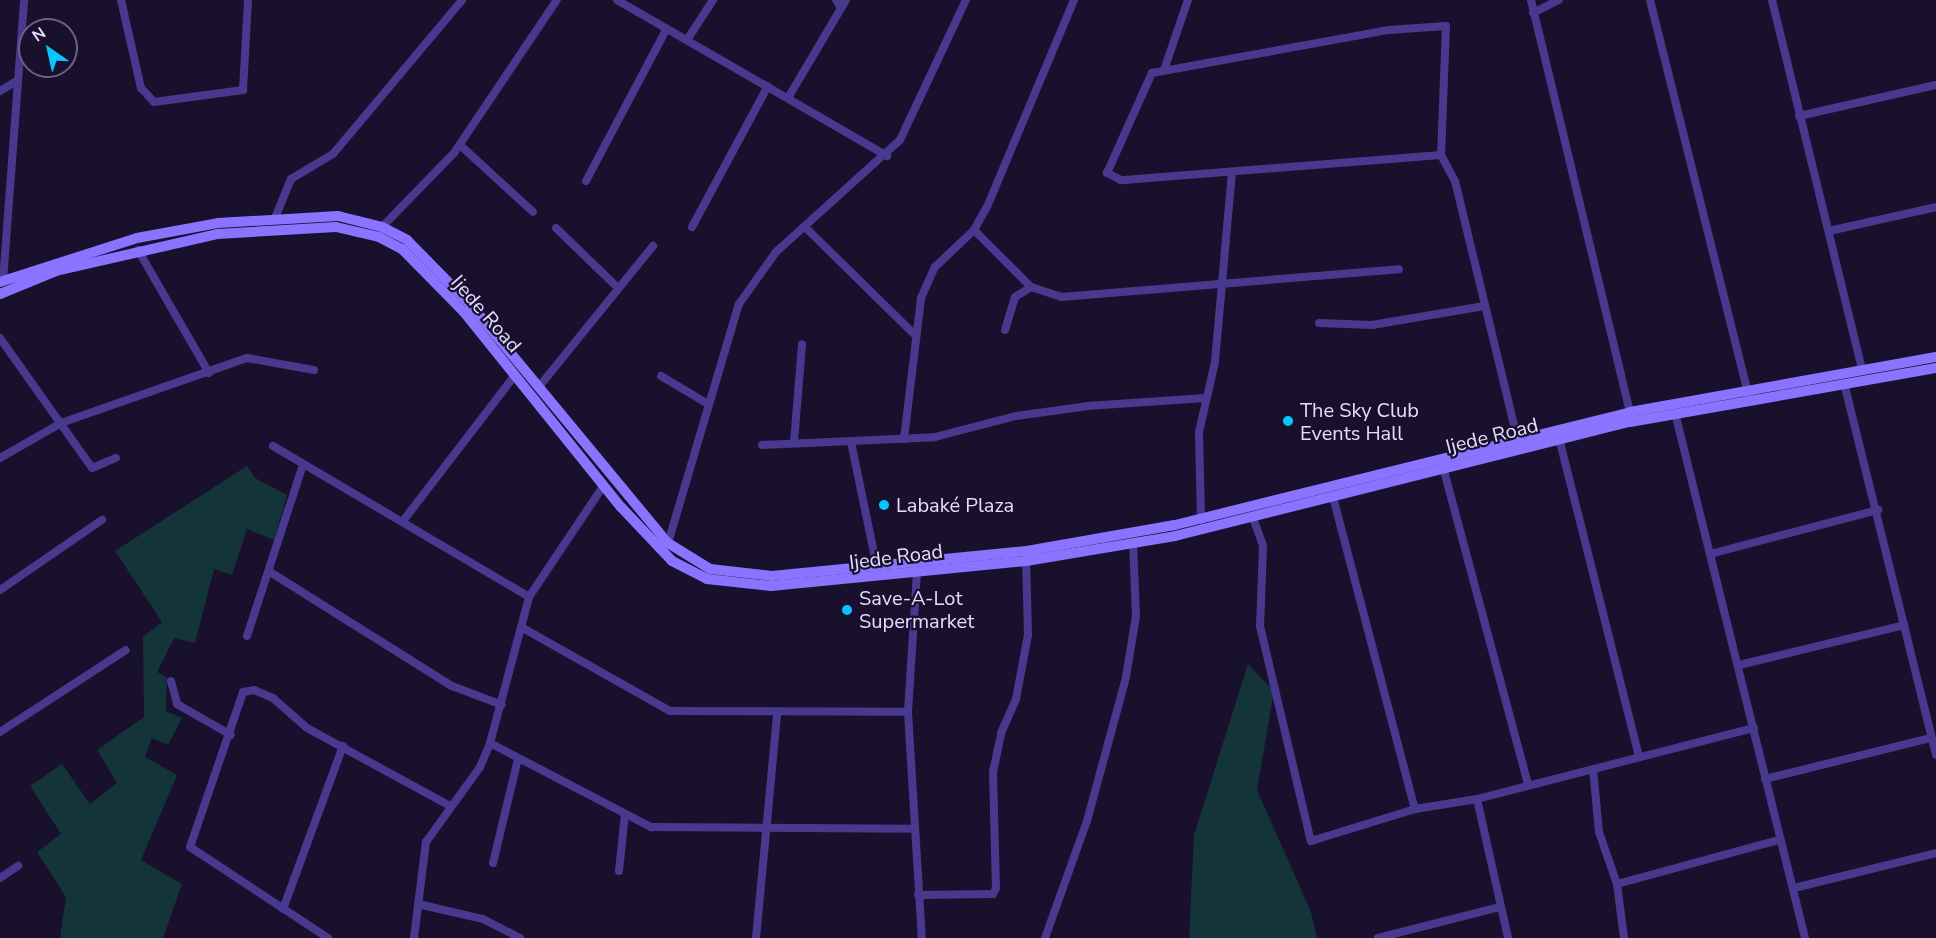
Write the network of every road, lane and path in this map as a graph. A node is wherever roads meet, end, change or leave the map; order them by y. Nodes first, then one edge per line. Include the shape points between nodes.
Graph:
1 (24, 0) edge
2 (121, 0) edge
3 (248, 0) edge
4 (462, 0) edge
5 (557, 0) edge
6 (617, 0) edge
7 (713, 0) edge
8 (836, 0) edge
9 (846, 0) edge
10 (966, 0) edge
11 (1074, 0) edge
12 (1188, 0) edge
13 (1531, 0) edge
14 (1559, 0) edge
15 (1650, 0) edge
16 (1772, 0) edge
17 (841, 8) junction
18 (1533, 13) junction
19 (666, 30) junction
20 (687, 40) junction
21 (1164, 70) junction
22 (15, 81) junction
23 (1936, 85) edge
24 (768, 86) junction
25 (0, 91) edge
26 (788, 98) junction
27 (1799, 116) junction
28 (460, 145) junction
29 (1441, 155) junction
30 (887, 156) junction
31 (1232, 172) junction
32 (586, 181) dead end
33 (1936, 207) edge
34 (532, 212) dead end
35 (275, 218) junction
36 (382, 227) junction
37 (692, 227) dead end
38 (805, 227) junction
39 (556, 228) dead end
40 (974, 230) junction
41 (1830, 231) junction
42 (653, 246) dead end
43 (137, 249) junction
44 (1399, 269) dead end
45 (1, 281) edge
46 (1222, 283) junction
47 (617, 287) junction
48 (1031, 287) junction
49 (0, 294) edge
50 (1484, 306) junction
51 (1319, 323) dead end
52 (1005, 330) dead end
53 (915, 335) junction
54 (0, 338) edge
55 (802, 344) dead end
56 (1936, 357) edge
57 (1936, 368) edge
58 (314, 370) dead end
59 (1862, 370) junction
60 (209, 373) junction
61 (514, 375) junction
62 (661, 376) dead end
63 (1844, 383) junction
64 (538, 388) junction
65 (1748, 394) junction
66 (1206, 398) junction
67 (708, 404) junction
68 (1630, 412) junction
69 (1675, 413) junction
70 (61, 423) junction
71 (1517, 438) junction
72 (1559, 438) junction
73 (904, 439) junction
74 (795, 442) junction
75 (851, 442) junction
76 (762, 445) dead end
77 (273, 446) dead end
78 (0, 458) edge
79 (116, 458) dead end
80 (303, 465) junction
81 (1443, 467) junction
82 (604, 485) junction
83 (1333, 497) junction
84 (1878, 510) junction
85 (1253, 518) junction
86 (102, 520) dead end
87 (1201, 520) junction
88 (403, 521) junction
89 (1133, 542) junction
90 (668, 543) junction
91 (1710, 554) junction
92 (1026, 561) junction
93 (877, 567) junction
94 (270, 572) junction
95 (916, 572) junction
96 (0, 590) edge
97 (529, 597) junction
98 (1905, 625) junction
99 (521, 627) junction
100 (247, 636) dead end
101 (126, 650) dead end
102 (1739, 665) junction
103 (171, 681) dead end
104 (502, 705) junction
105 (908, 712) junction
106 (777, 714) junction
107 (1754, 728) junction
108 (0, 732) edge
109 (231, 735) junction
110 (1931, 738) junction
111 (490, 743) junction
112 (343, 746) junction
113 (1936, 755) edge
114 (1639, 756) junction
115 (518, 759) junction
116 (1593, 769) junction
117 (1765, 778) junction
118 (1528, 785) junction
119 (1477, 799) junction
120 (450, 806) junction
121 (1415, 809) junction
122 (625, 814) junction
123 (766, 829) junction
124 (913, 829) junction
125 (1779, 840) junction
126 (1936, 853) edge
127 (493, 863) dead end
128 (18, 866) dead end
129 (619, 871) dead end
130 (0, 878) edge
131 (1617, 884) junction
132 (1794, 888) junction
133 (918, 895) junction
134 (418, 904) junction
135 (1500, 908) junction
136 (283, 909) junction
137 (328, 938) edge
138 (414, 938) edge
139 (520, 938) edge
140 (756, 938) edge
141 (922, 938) edge
142 (1045, 938) edge
143 (1378, 938) edge
144 (1508, 938) edge
145 (1624, 938) edge
146 (1805, 938) edge

1 - 22 street
2 - 3 street via 141,88 154,102 243,90
4 - 35 street via 333,154 291,179
5 - 28 street
6 - 19 street
7 - 20 street
8 - 17 street
9 - 17 street
10 - 30 street via 927,74 910,122
11 - 40 street
12 - 21 street
13 - 18 street
14 - 18 street
15 - 65 street
16 - 27 street
17 - 26 street
18 - 68 street
19 - 20 street
19 - 32 street
20 - 24 street
21 - 29 street via 1389,30 1446,26
21 - 31 street via 1152,73 1137,97 1107,173 1115,180
22 - 25 street
22 - 45 street
23 - 27 street
24 - 26 street
24 - 37 street
26 - 30 street
27 - 41 street
28 - 34 street
28 - 36 street
29 - 31 street
29 - 50 street via 1455,181
30 - 38 street
31 - 46 street
33 - 41 street
35 - 36 main road, Ijede Road via 338,216
35 - 45 main road, Ijede Road via 137,238
36 - 64 main road, Ijede Road via 407,240 434,267
38 - 53 street
38 - 67 street via 764,266 742,298
39 - 47 street
40 - 48 street
40 - 53 street via 935,267 921,298
41 - 59 street
42 - 47 street
43 - 49 main road, Ijede Road via 56,271
43 - 60 street
43 - 61 main road, Ijede Road via 274,229 336,227 379,237 414,260
44 - 46 street
46 - 48 street via 1081,298
46 - 66 street via 1215,362
47 - 64 street
48 - 52 street via 1016,297
50 - 51 street via 1372,325
50 - 71 street
53 - 73 street
54 - 70 street
55 - 74 street
56 - 59 main road, Ijede Road
57 - 63 main road, Ijede Road
58 - 60 street via 263,357
59 - 65 main road, Ijede Road
60 - 70 street
61 - 82 main road, Ijede Road
61 - 88 street
62 - 67 street
63 - 65 main road, Ijede Road
63 - 84 street
64 - 90 main road, Ijede Road
65 - 68 main road, Ijede Road
65 - 69 main road, Ijede Road
66 - 73 street via 1088,406
66 - 87 street via 1199,432
67 - 90 street
68 - 71 main road, Ijede Road
69 - 72 main road, Ijede Road
69 - 91 street
70 - 78 street
70 - 79 street via 92,468
71 - 87 main road, Ijede Road
72 - 81 main road, Ijede Road
72 - 114 street
73 - 75 street
74 - 75 street
74 - 76 street
75 - 93 street
77 - 80 street
80 - 88 street
80 - 94 street
81 - 83 main road, Ijede Road
81 - 118 street
82 - 95 main road, Ijede Road via 672,561 706,579 771,586
82 - 97 street
83 - 85 main road, Ijede Road
83 - 121 street
84 - 91 street
84 - 98 street
85 - 89 main road, Ijede Road
85 - 121 street via 1263,546 1260,626 1311,840
86 - 96 street
87 - 93 main road, Ijede Road via 1027,551
88 - 97 street
89 - 92 main road, Ijede Road
89 - 142 street via 1136,616 1126,677 1087,821
90 - 93 main road, Ijede Road via 691,561 731,574
91 - 102 street
92 - 95 main road, Ijede Road
92 - 133 street via 1028,635 1016,699 1001,733 993,772 996,888 993,894
94 - 100 street
94 - 104 street via 452,686
95 - 105 street
97 - 99 street
98 - 102 street
98 - 110 street
99 - 104 street
99 - 106 street via 670,711
101 - 108 street
102 - 107 street
103 - 109 street via 177,704
104 - 111 street
105 - 106 street
105 - 124 street
106 - 123 street
107 - 114 street
107 - 117 street
109 - 112 street via 243,692 254,690 307,728
109 - 136 street via 190,848
110 - 113 street
110 - 117 street
111 - 115 street
111 - 120 street
112 - 120 street via 400,783
112 - 136 street
114 - 116 street
115 - 122 street
115 - 127 street
116 - 118 street
116 - 131 street via 1599,832
117 - 125 street
118 - 119 street
119 - 121 street
119 - 135 street
120 - 134 street via 426,842
122 - 123 street via 666,829
122 - 129 street
123 - 124 street
123 - 140 street
124 - 133 street
125 - 131 street
125 - 132 street
126 - 132 street
128 - 130 street
131 - 145 street
132 - 146 street
133 - 141 street
134 - 138 street
134 - 139 street via 483,919
135 - 143 street
135 - 144 street
136 - 137 street

